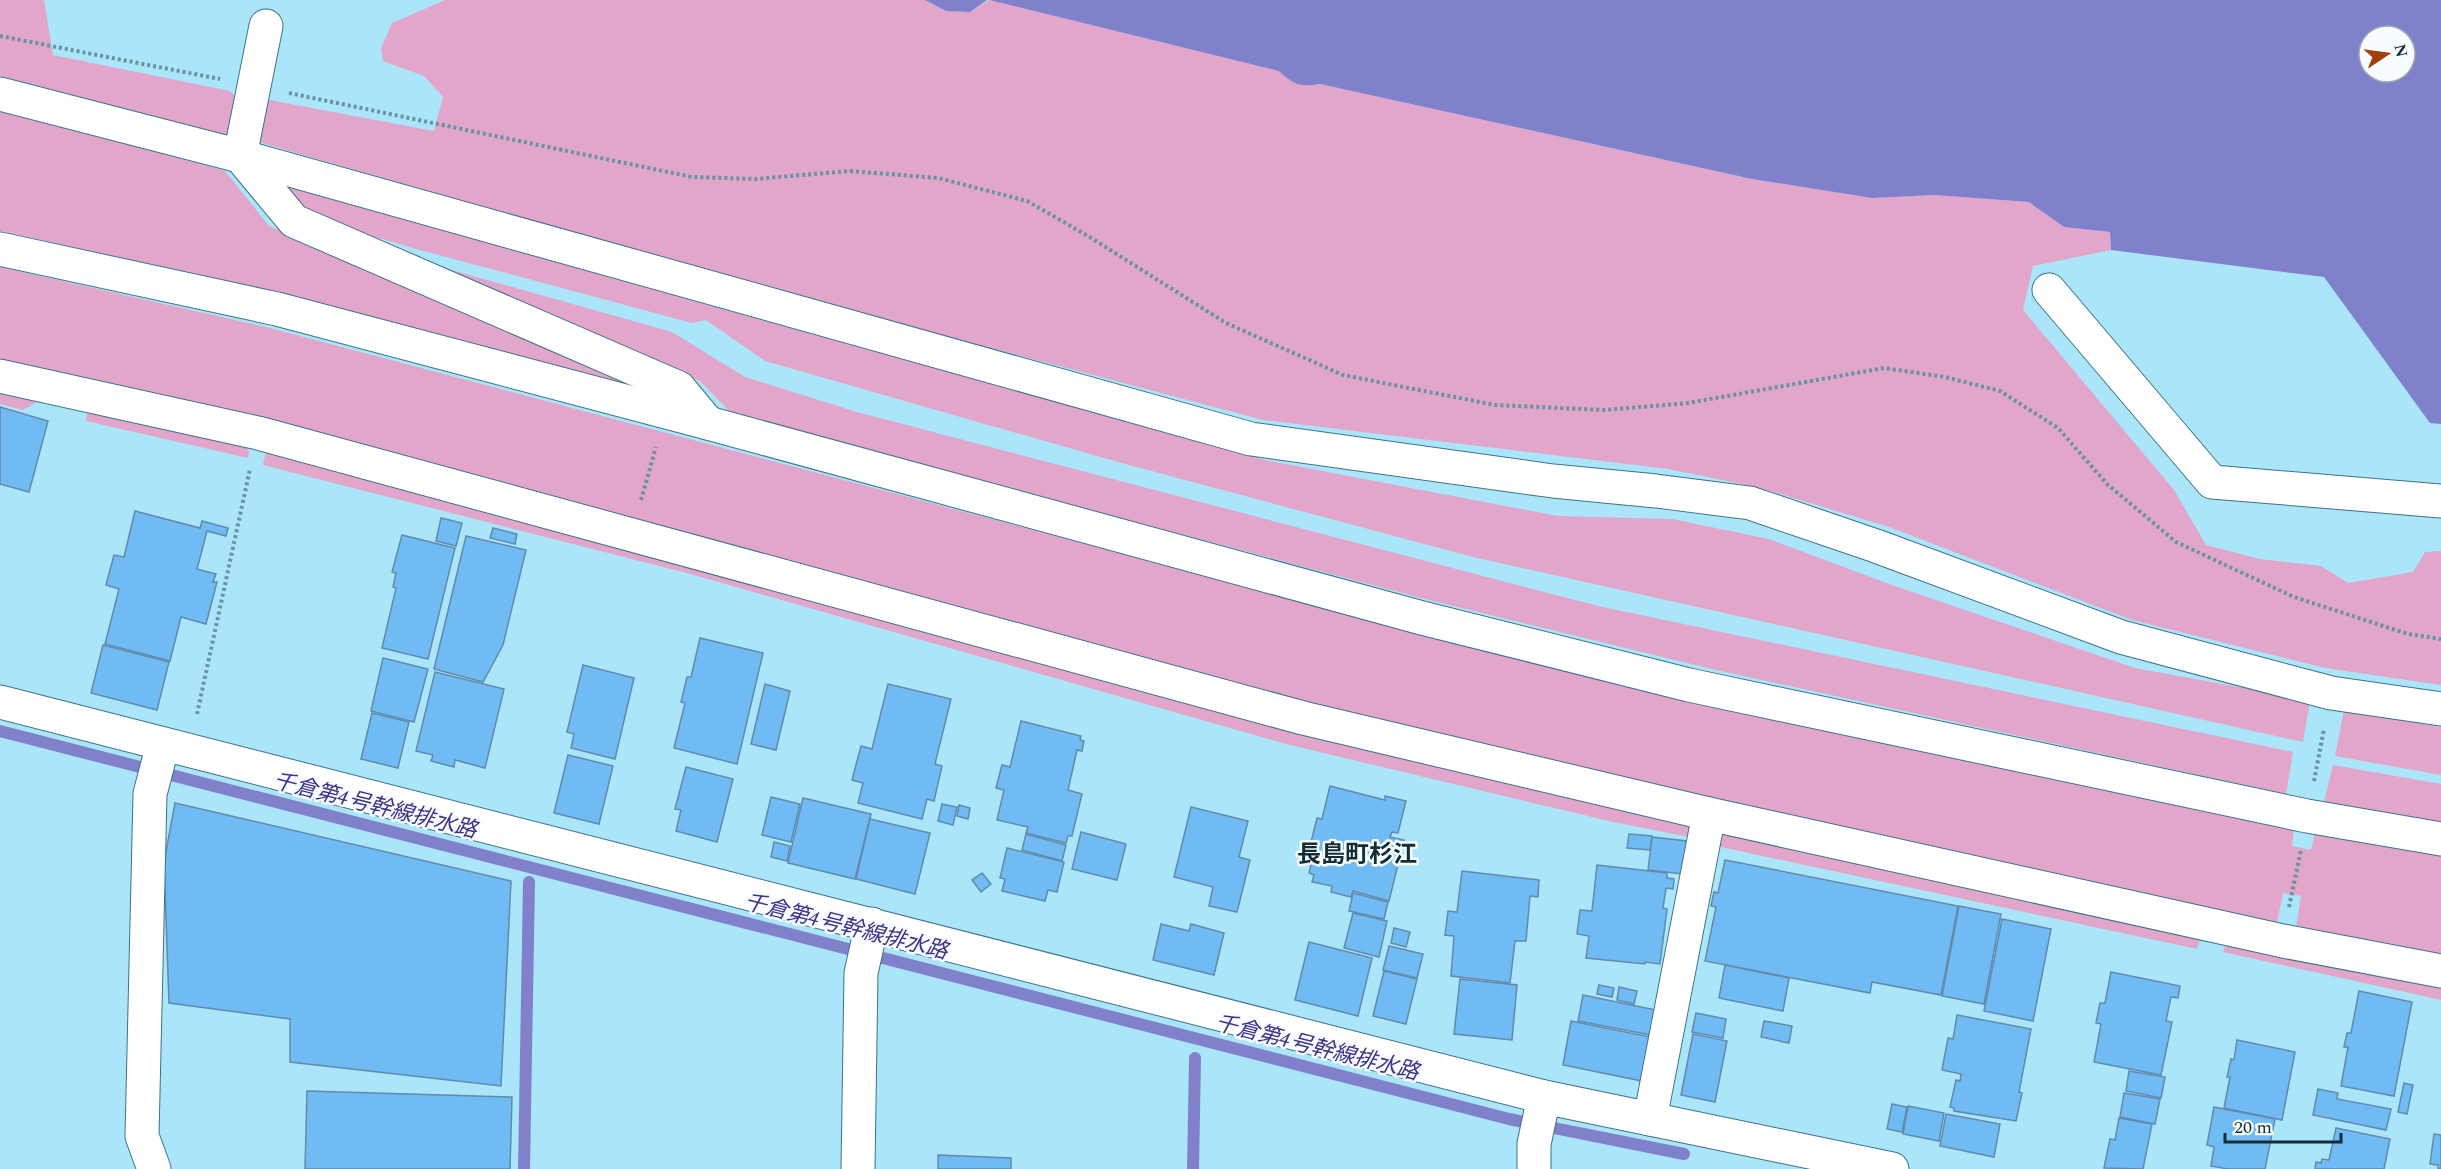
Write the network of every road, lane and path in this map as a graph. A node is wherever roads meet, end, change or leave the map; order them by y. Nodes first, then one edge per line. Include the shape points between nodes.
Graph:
1 (266, 26) dead end
2 (0, 36) edge
3 (255, 86) junction
4 (0, 94) edge
5 (240, 156) junction
6 (0, 249) edge
7 (2049, 290) dead end
8 (0, 376) edge
9 (708, 423) junction
10 (258, 433) junction
11 (656, 446) dead end
12 (643, 493) dead end
13 (2441, 501) edge
14 (2441, 639) edge
15 (0, 702) edge
16 (2441, 709) edge
17 (171, 749) junction
18 (1709, 814) junction
19 (2441, 839) edge
20 (2301, 847) dead end
21 (2291, 895) dead end
22 (870, 930) junction
23 (2441, 971) edge
24 (1543, 1102) junction
25 (1650, 1119) junction
26 (1534, 1156) edge
27 (154, 1169) edge
28 (858, 1169) edge
29 (1892, 1169) edge

1 - 3 street
2 - 3 path
3 - 5 street
3 - 14 path via 692,177 756,179 850,171 938,178 1027,201 1226,323 1343,375 1495,405 1604,410 1688,403 1884,368 1945,377 2000,391 2058,429 2107,484 2176,542 2294,597 2408,634
4 - 5 street
5 - 9 street via 294,221 679,388
5 - 16 street via 1251,439 1750,503 2121,637 2331,693
6 - 9 street via 277,309
7 - 13 street via 2212,482
8 - 10 street
9 - 19 street via 1422,618 1689,685 2295,813
10 - 17 path
10 - 18 street via 1304,718
11 - 12 path
15 - 17 street
17 - 22 street
17 - 27 street via 150,794 142,1136
18 - 23 street via 2283,941
18 - 25 street
20 - 21 path
22 - 24 street
22 - 28 street via 861,973
24 - 25 street
24 - 26 street
25 - 29 street

